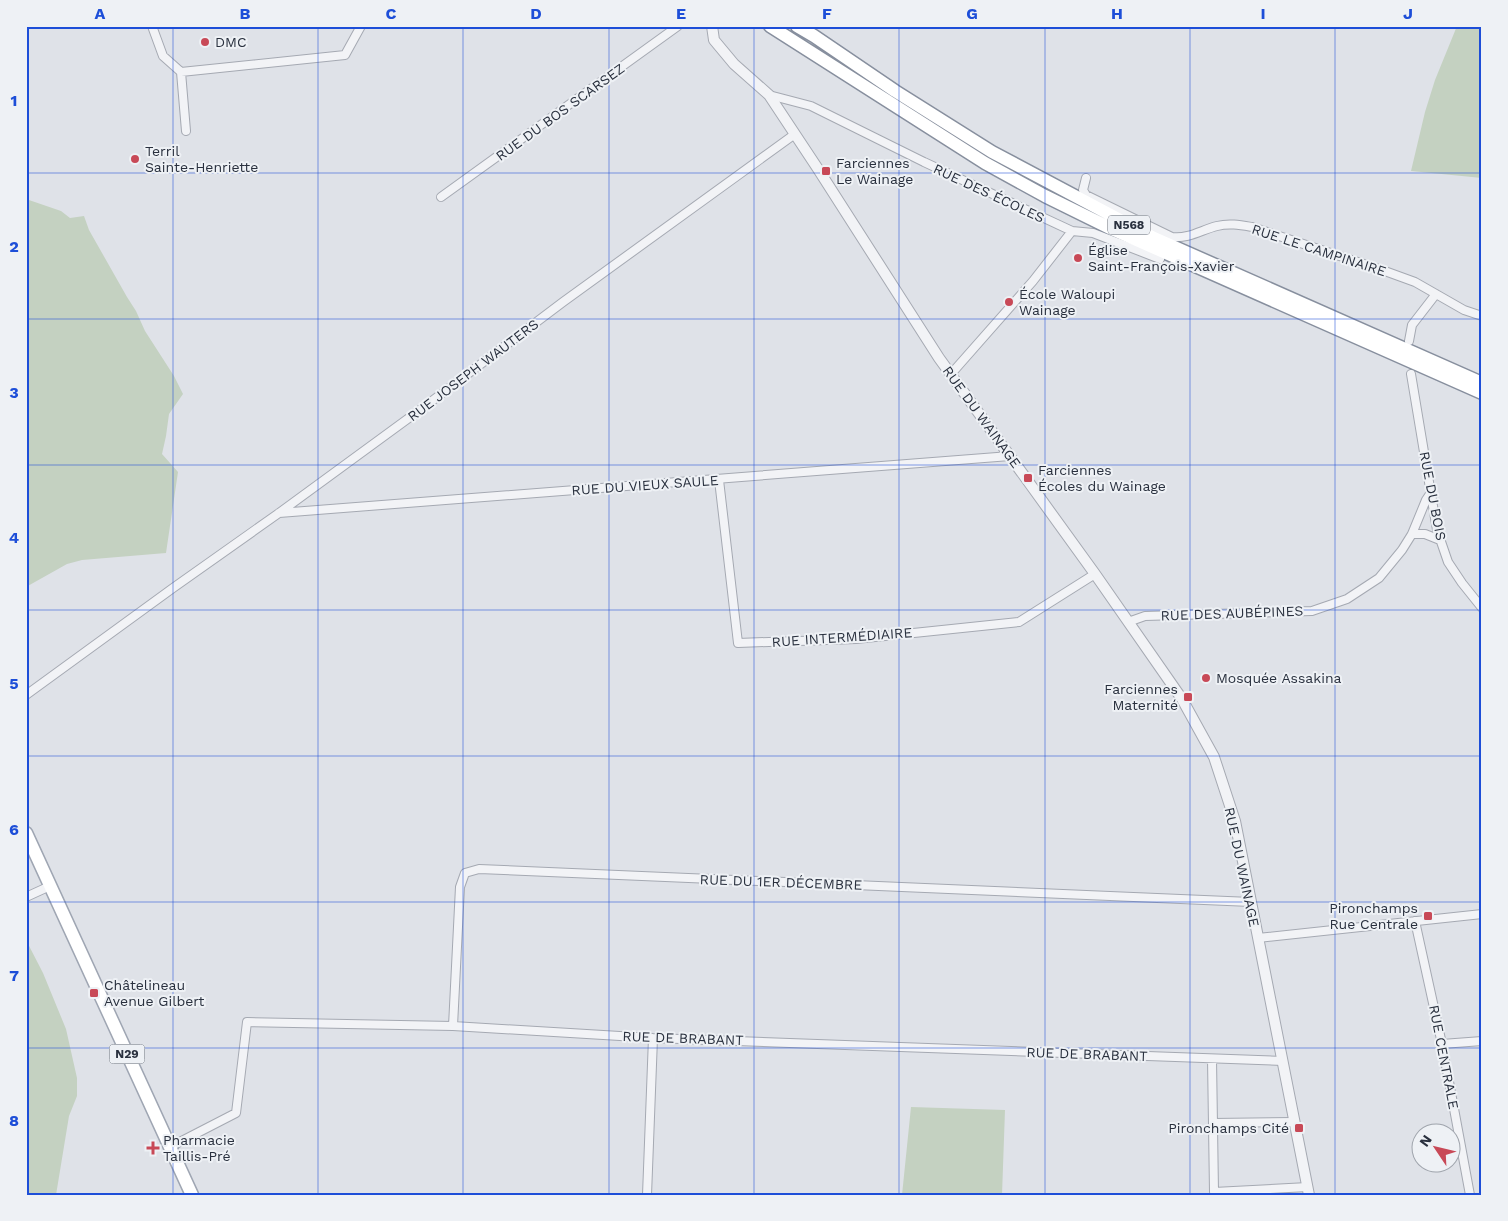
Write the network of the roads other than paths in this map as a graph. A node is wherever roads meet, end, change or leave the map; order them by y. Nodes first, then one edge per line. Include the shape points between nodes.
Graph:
1 (152, 26) edge
2 (361, 26) edge
3 (678, 26) edge
4 (712, 26) edge
5 (770, 26) edge
6 (797, 26) edge
7 (181, 72) junction
8 (769, 95) junction
9 (186, 131) dead end
10 (795, 134) junction
11 (1086, 178) dead end
12 (441, 197) dead end
13 (1072, 230) junction
14 (1160, 259) dead end
15 (1436, 294) junction
16 (1482, 316) edge
17 (1409, 341) dead end
18 (951, 374) junction
19 (1411, 374) dead end
20 (1482, 383) edge
21 (1482, 393) edge
22 (1010, 456) junction
23 (719, 480) junction
24 (1430, 494) junction
25 (279, 513) junction
26 (1412, 534) junction
27 (1440, 540) junction
28 (1095, 574) junction
29 (1482, 608) edge
30 (1128, 622) junction
31 (26, 695) edge
32 (26, 833) edge
33 (50, 886) junction
34 (26, 897) edge
35 (1251, 902) junction
36 (1482, 914) edge
37 (1415, 921) junction
38 (1258, 938) junction
39 (453, 1026) junction
40 (653, 1038) junction
41 (1482, 1041) edge
42 (1442, 1044) junction
43 (1212, 1059) junction
44 (1283, 1061) junction
45 (1295, 1122) junction
46 (1213, 1123) junction
47 (170, 1146) junction
48 (1309, 1191) edge
49 (192, 1195) edge
50 (647, 1195) edge
51 (1470, 1195) edge

1 - 7 street via 163,56
2 - 7 street via 345,55
3 - 12 street, RUE DU BOS SCARSEZ
4 - 8 street, RUE DU WAINAGE via 714,40 734,64
5 - 21 main road, N568 via 985,163 1045,196 1114,230
6 - 20 main road, N568 via 992,152 1111,216
7 - 9 street
8 - 10 street, RUE DU WAINAGE
8 - 13 street, RUE DES ÉCOLES via 810,106
10 - 18 street, RUE DU WAINAGE
10 - 25 street, RUE JOSEPH WAUTERS
11 - 15 street, RUE LE CAMPINAIRE via 1083,190 1086,195 1172,237 1187,237 1219,225 1252,227 1415,282
13 - 14 street, RUE DES ÉCOLES via 1093,234
13 - 18 street via 1033,281
15 - 16 street, RUE LE CAMPINAIRE
15 - 17 street via 1412,325
18 - 22 street, RUE DU WAINAGE
19 - 24 street, RUE DU BOIS
22 - 23 street, RUE DU VIEUX SAULE
22 - 28 street, RUE DU WAINAGE
23 - 25 street, RUE DU VIEUX SAULE
23 - 28 street, RUE INTERMÉDIAIRE via 738,643 856,639 1018,622
24 - 26 street, RUE DES AUBÉPINES
24 - 27 street, RUE DU BOIS
25 - 31 street, RUE JOSEPH WAUTERS
26 - 27 street via 1425,534
26 - 30 street, RUE DES AUBÉPINES via 1379,578 1346,599 1312,611 1145,616
27 - 29 street, RUE DU BOIS via 1448,562
28 - 30 street, RUE DU WAINAGE
30 - 35 street, RUE DU WAINAGE via 1182,699 1214,757 1235,821
32 - 33 main road, N29
33 - 34 street
33 - 47 main road, N29
35 - 38 street, RUE DU WAINAGE
35 - 39 street, RUE DU 1ER DÉCEMBRE via 479,870 465,873 460,887
36 - 37 street
37 - 38 street
37 - 42 street, RUE CENTRALE
38 - 44 street, RUE DU WAINAGE
39 - 40 street, RUE DE BRABANT
39 - 47 street, RUE DE BRABANT via 247,1022 236,1113
40 - 43 street, RUE DE BRABANT
40 - 50 street
41 - 42 street
42 - 51 street, RUE CENTRALE
43 - 44 street, RUE DE BRABANT
43 - 46 street
44 - 45 street, RUE DU WAINAGE
45 - 46 street
45 - 48 street, RUE DU WAINAGE
46 - 48 street via 1214,1192
47 - 49 main road, N29

